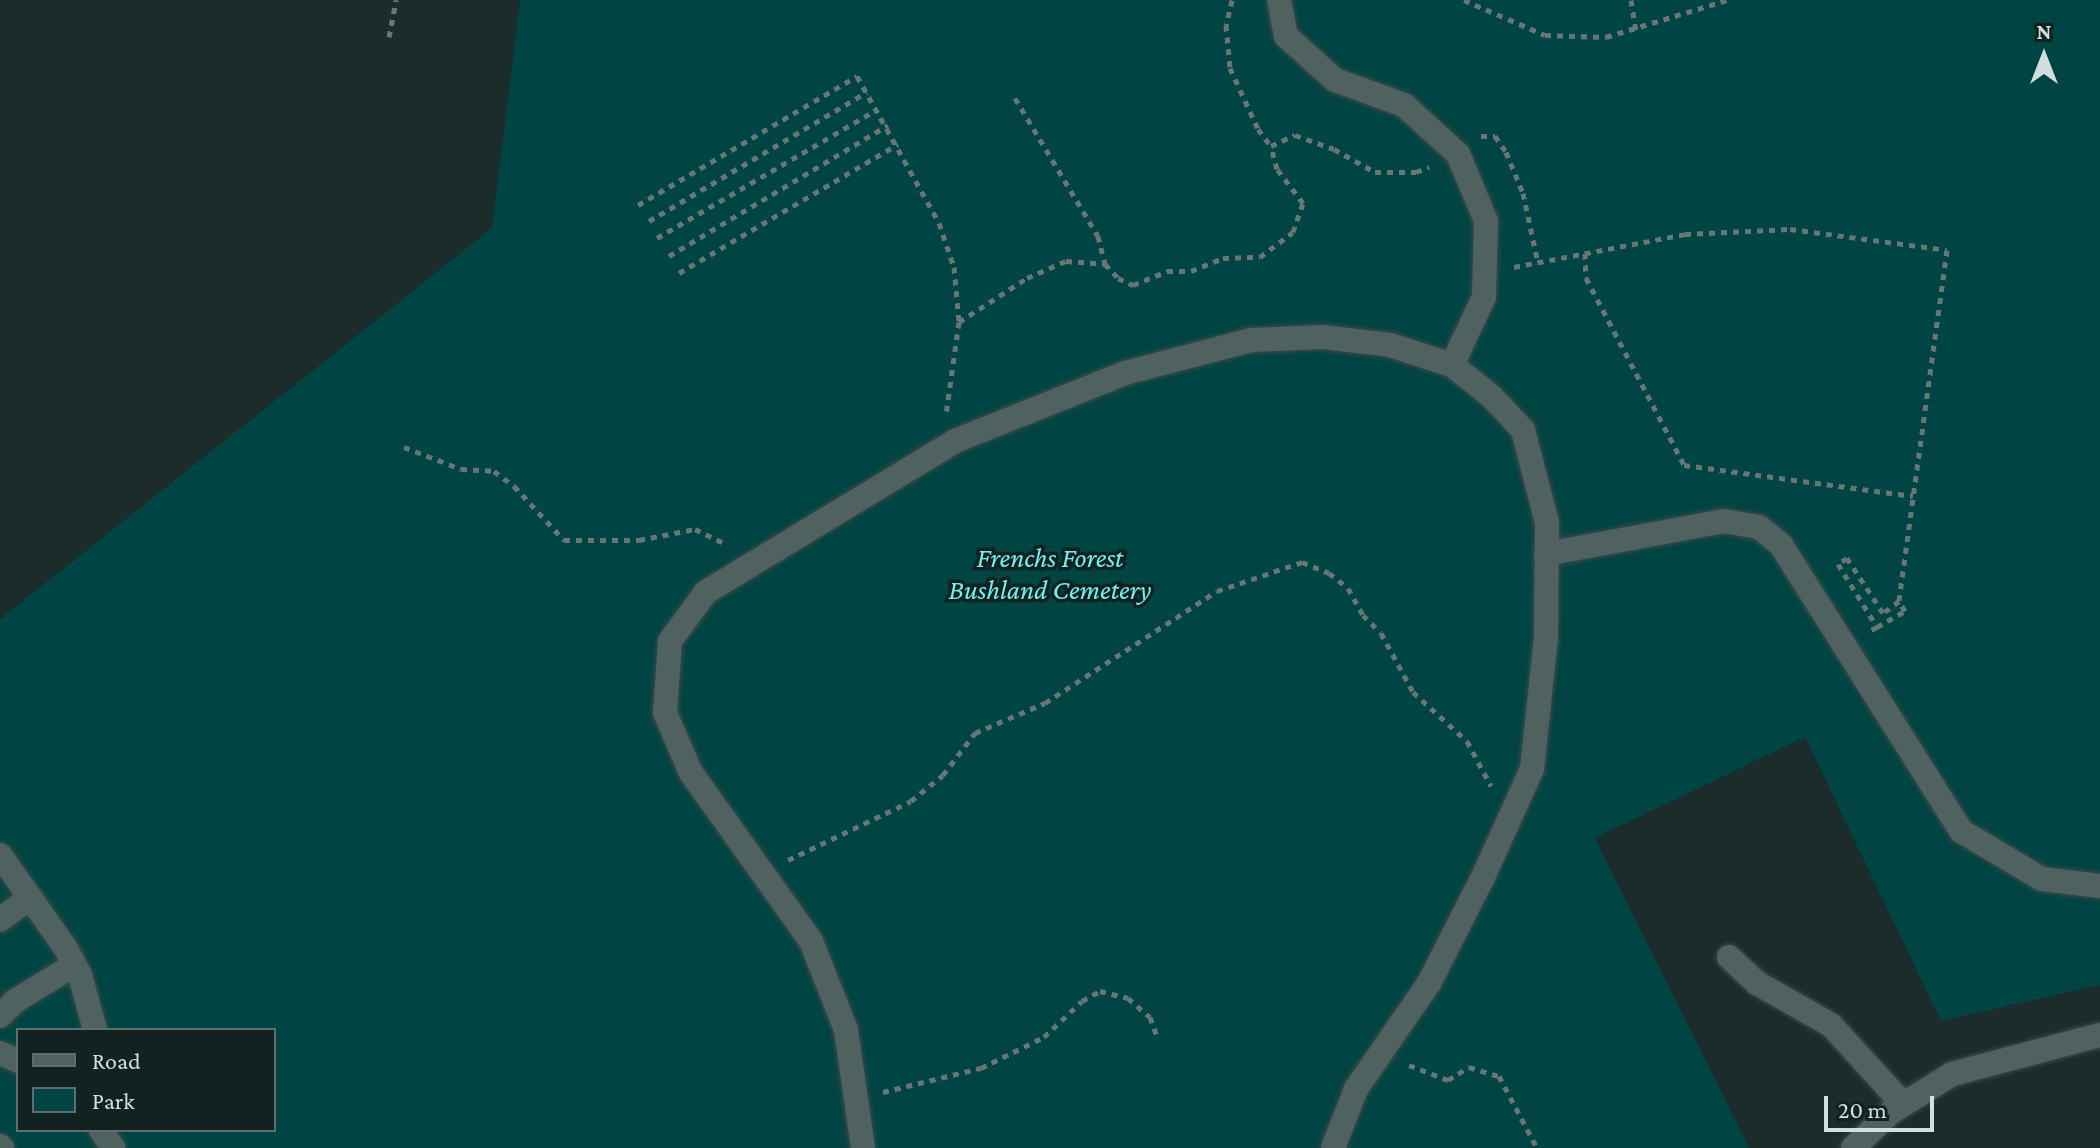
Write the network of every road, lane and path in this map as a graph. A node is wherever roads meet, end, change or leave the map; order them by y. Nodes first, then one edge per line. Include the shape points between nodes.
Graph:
1 (396, 0) edge
2 (1232, 0) edge
3 (1279, 0) edge
4 (1464, 0) edge
5 (1631, 0) edge
6 (1727, 0) edge
7 (1636, 30) junction
8 (389, 37) dead end
9 (867, 92) junction
10 (1015, 98) dead end
11 (878, 109) junction
12 (888, 125) junction
13 (898, 144) junction
14 (1271, 146) junction
15 (1458, 154) junction
16 (638, 205) dead end
17 (649, 221) dead end
18 (657, 238) dead end
19 (1585, 253) junction
20 (669, 256) dead end
21 (1538, 263) junction
22 (1105, 264) junction
23 (1485, 264) junction
24 (679, 273) dead end
25 (959, 322) junction
26 (1452, 365) junction
27 (955, 441) junction
28 (404, 447) dead end
29 (1913, 496) junction
30 (1546, 554) junction
31 (753, 564) junction
32 (1899, 601) junction
33 (1877, 627) junction
34 (1844, 645) junction
35 (1514, 807) junction
36 (0, 855) edge
37 (764, 875) junction
38 (2100, 886) edge
39 (30, 897) junction
40 (0, 920) edge
41 (1729, 957) dead end
42 (74, 965) junction
43 (0, 1016) edge
44 (94, 1028) edge
45 (2100, 1035) edge
46 (1157, 1036) dead end
47 (1380, 1054) junction
48 (854, 1096) junction
49 (1903, 1104) junction
50 (863, 1148) edge
51 (1333, 1148) edge
52 (1537, 1148) edge
53 (1853, 1148) edge

1 - 8 path
2 - 14 path via 1226,25 1230,68
3 - 15 street via 1286,36 1335,80 1404,105
4 - 7 path via 1545,35 1606,37
5 - 7 path
6 - 7 path
9 - 11 path
9 - 16 path via 857,76
9 - 17 path
10 - 22 path via 1098,236
11 - 12 path
11 - 18 path
12 - 13 path
12 - 20 path
13 - 24 path
13 - 25 path via 939,223 954,267
14 - 15 path via 1295,135 1375,172 1416,172
14 - 22 path via 1277,169 1303,203 1293,232 1260,257 1223,258 1133,285
15 - 21 path via 1476,136 1495,136 1523,193
15 - 23 street via 1486,221
19 - 21 path
19 - 29 path via 1586,278 1684,465
19 - 29 path via 1685,234 1790,229 1947,250
21 - 23 path via 1511,268
22 - 25 path via 1066,261 1027,278
23 - 26 street via 1484,297
25 - 27 path via 944,408
26 - 27 street via 1390,345 1323,337 1252,340 1125,373
26 - 30 street via 1523,430 1547,523
27 - 31 street
28 - 31 path via 461,469 494,471 564,540 639,540 695,529
29 - 32 path
30 - 34 street via 1724,521 1759,527 1781,545
30 - 35 street via 1546,638 1532,769
31 - 37 street via 706,592 670,641 665,713 691,773
32 - 33 path via 1905,611
32 - 33 path via 1883,613 1847,558 1838,564
33 - 34 path
34 - 38 street via 1961,831 2042,879
35 - 37 path via 1498,799 1467,741 1413,692 1381,633 1348,588 1302,562 1217,591 1045,703 975,733 943,775 911,801
35 - 47 street via 1429,983
36 - 39 street
37 - 48 street via 811,941 846,1030
39 - 40 street
39 - 42 street
41 - 49 street via 1757,983 1831,1025
42 - 43 street
42 - 44 street
45 - 49 street via 1952,1074
46 - 48 path via 1150,1017 1128,998 1100,991 1044,1037 981,1068
47 - 51 street via 1356,1089
47 - 52 path via 1448,1080 1469,1067 1499,1076
48 - 50 street
49 - 53 street

